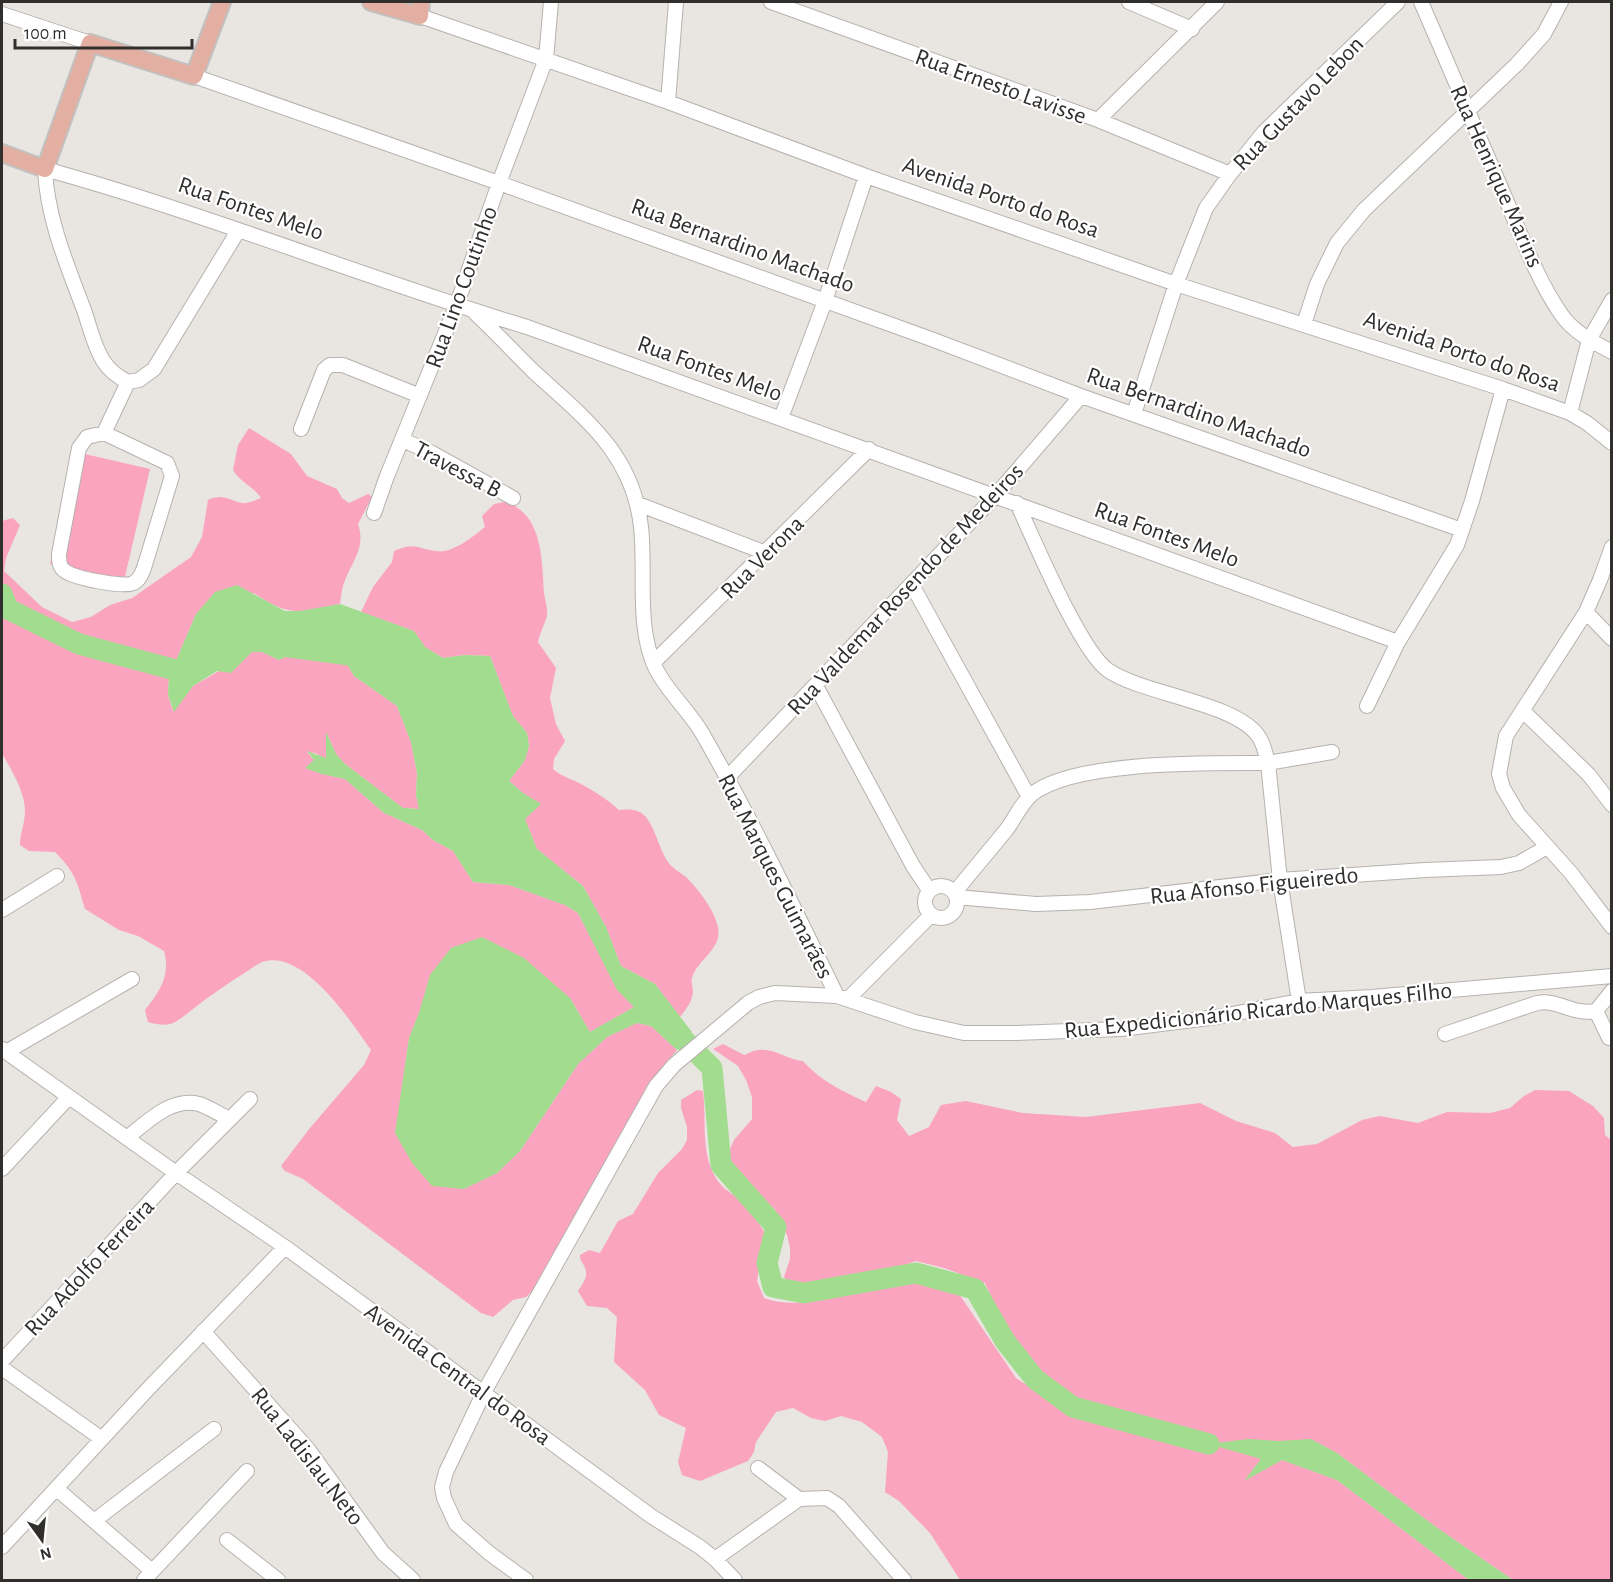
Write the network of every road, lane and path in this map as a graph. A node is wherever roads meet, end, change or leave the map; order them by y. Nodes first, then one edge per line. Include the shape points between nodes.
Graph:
1 (222, 2) edge
2 (371, 2) edge
3 (551, 2) edge
4 (676, 2) edge
5 (771, 2) edge
6 (1129, 2) edge
7 (1217, 2) edge
8 (1398, 2) edge
9 (1422, 2) edge
10 (1561, 2) edge
11 (421, 9) edge
12 (3, 14) edge
13 (1191, 29) junction
14 (90, 43) junction
15 (546, 59) junction
16 (194, 76) junction
17 (668, 102) junction
18 (1467, 110) junction
19 (1098, 120) junction
20 (2, 153) edge
21 (45, 169) junction
22 (1230, 174) junction
23 (866, 176) junction
24 (499, 183) junction
25 (238, 231) junction
26 (1176, 284) junction
27 (1611, 300) edge
28 (825, 301) junction
29 (457, 304) junction
30 (473, 310) junction
31 (1304, 324) junction
32 (1589, 340) junction
33 (1611, 352) edge
34 (128, 382) junction
35 (1503, 389) junction
36 (420, 396) junction
37 (1081, 396) junction
38 (1570, 413) junction
39 (1134, 414) junction
40 (781, 418) junction
41 (301, 429) dead end
42 (104, 433) junction
43 (403, 440) junction
44 (1611, 443) edge
45 (869, 449) junction
46 (996, 495) junction
47 (513, 498) dead end
48 (1017, 503) junction
49 (638, 504) junction
50 (374, 513) dead end
51 (1462, 530) junction
52 (1611, 547) edge
53 (766, 553) junction
54 (912, 585) junction
55 (1586, 612) junction
56 (1611, 639) edge
57 (1398, 642) junction
58 (653, 663) junction
59 (816, 686) junction
60 (1367, 706) dead end
61 (1523, 711) junction
62 (1332, 752) dead end
63 (1268, 763) junction
64 (726, 779) junction
65 (1029, 797) junction
66 (1611, 805) edge
67 (1547, 847) junction
68 (57, 876) dead end
69 (1280, 880) junction
70 (929, 890) junction
71 (956, 894) junction
72 (2, 910) edge
73 (931, 915) junction
74 (1611, 927) edge
75 (1611, 976) edge
76 (132, 979) dead end
77 (1611, 991) edge
78 (843, 998) junction
79 (1299, 1001) junction
80 (1596, 1011) junction
81 (1445, 1034) dead end
82 (1609, 1038) dead end
83 (4, 1050) edge
84 (69, 1097) junction
85 (250, 1099) dead end
86 (230, 1119) junction
87 (127, 1138) junction
88 (2, 1169) edge
89 (177, 1173) junction
90 (285, 1247) junction
91 (203, 1331) junction
92 (2, 1361) edge
93 (2, 1368) edge
94 (484, 1392) junction
95 (214, 1429) dead end
96 (102, 1439) junction
97 (758, 1468) dead end
98 (247, 1471) dead end
99 (57, 1489) junction
100 (799, 1499) junction
101 (94, 1521) junction
102 (227, 1540) dead end
103 (2, 1547) edge
104 (715, 1559) junction
105 (150, 1577) edge
106 (278, 1581) edge
107 (413, 1581) edge
108 (526, 1581) edge
109 (735, 1581) edge
110 (904, 1581) edge

1 - 16 main road
2 - 11 main road, Avenida Porto do Rosa
3 - 15 street, Rua Lino Coutinho
4 - 17 street
5 - 19 street, Rua Ernesto Lavisse
6 - 13 street
7 - 13 street
8 - 22 street, Rua Gustavo Lebon via 1264,132
9 - 18 street, Rua Henrique Marins
10 - 18 street via 1544,34
11 - 15 street, Avenida Porto do Rosa
12 - 14 street, Rua Bernardino Machado
13 - 19 street
14 - 16 main road, Rua Bernardino Machado
14 - 21 main road
15 - 17 street, Avenida Porto do Rosa
15 - 24 street, Rua Lino Coutinho
16 - 24 street, Rua Bernardino Machado
17 - 23 street, Avenida Porto do Rosa
18 - 31 street via 1364,210 1337,243 1317,284
18 - 32 street, Rua Henrique Marins via 1548,291 1562,315
19 - 22 street, Rua Ernesto Lavisse
20 - 21 main road, Rua Fontes Melo
21 - 25 street, Rua Fontes Melo via 159,202
21 - 34 street via 46,192 62,248 96,344 103,361 115,375
22 - 26 street, Rua Gustavo Lebon via 1206,208
23 - 26 street, Avenida Porto do Rosa
23 - 28 street
24 - 28 street, Rua Bernardino Machado
24 - 29 street, Rua Lino Coutinho
25 - 29 street, Rua Fontes Melo
25 - 34 street via 154,369 139,380
26 - 31 street, Avenida Porto do Rosa
26 - 39 street, Rua Gustavo Lebon
27 - 32 street
28 - 37 street, Rua Bernardino Machado
28 - 40 street
29 - 30 street, Rua Fontes Melo
29 - 36 street, Rua Lino Coutinho
30 - 40 street, Rua Fontes Melo
30 - 49 street, Rua Marques Guimarães via 603,436 622,464
31 - 35 street, Avenida Porto do Rosa
32 - 33 street, Rua Henrique Marins
32 - 38 street
34 - 42 street
35 - 38 street, Avenida Porto do Rosa
35 - 51 street
36 - 41 street via 343,365 330,364 324,370
36 - 43 street, Rua Lino Coutinho
37 - 39 street, Rua Bernardino Machado
37 - 46 street, Rua Valdemar Rosendo de Medeiros
38 - 44 street, Avenida Porto do Rosa
39 - 51 street, Rua Bernardino Machado
40 - 45 street, Rua Fontes Melo
42 - 42 street via 167,463 172,476 144,568 130,585 84,579 65,571 59,563 79,448 87,437
43 - 47 street, Travessa B
43 - 50 street, Rua Lino Coutinho
45 - 46 street, Rua Fontes Melo
45 - 53 street, Rua Verona
46 - 48 street, Rua Fontes Melo
46 - 54 street, Rua Valdemar Rosendo de Medeiros
48 - 57 street, Rua Fontes Melo
48 - 63 street via 1069,611 1102,665 1137,684 1245,723 1259,736
49 - 53 street
49 - 58 street, Rua Marques Guimarães via 646,633
51 - 57 street via 1457,545
52 - 55 street
53 - 58 street, Rua Verona
54 - 59 street, Rua Valdemar Rosendo de Medeiros
54 - 65 street
55 - 56 street
55 - 61 street
57 - 60 street
58 - 64 street, Rua Marques Guimarães via 669,692 701,732
59 - 64 street, Rua Valdemar Rosendo de Medeiros
59 - 70 street
61 - 66 street via 1589,776
61 - 67 street via 1506,736 1499,774 1519,815
62 - 63 street
63 - 65 street via 1109,770 1055,783
63 - 69 street
64 - 78 street, Rua Marques Guimarães
65 - 71 street
67 - 69 street, Rua Afonso Figueiredo via 1519,863 1501,867
67 - 74 street
68 - 72 street
69 - 71 street, Rua Afonso Figueiredo via 1090,902 1036,904
69 - 79 street
70 - 71 street via 942,885
70 - 73 street via 924,903
71 - 73 street via 958,905 954,912 947,917
73 - 78 street
75 - 79 street, Rua Expedicionário Ricardo Marques Filho
76 - 83 street
77 - 80 street
78 - 79 street, Rua Expedicionário Ricardo Marques Filho via 915,1022 964,1033 1121,1029 1217,1017
78 - 94 street, Rua Marques Guimarães via 775,993 759,997 668,1071
80 - 81 street via 1583,1013 1547,1001
80 - 82 street
83 - 84 street, Avenida Central do Rosa
84 - 87 street, Avenida Central do Rosa
84 - 88 street
85 - 86 street, Rua Adolfo Ferreira
86 - 87 street via 199,1104 176,1104
86 - 89 street, Rua Adolfo Ferreira
87 - 89 street, Avenida Central do Rosa
89 - 90 street, Avenida Central do Rosa
89 - 92 street, Rua Adolfo Ferreira
90 - 91 street
90 - 94 street, Avenida Central do Rosa
91 - 96 street
91 - 107 street, Rua Ladislau Neto via 308,1449 383,1553
93 - 96 street
94 - 104 street, Avenida Central do Rosa
94 - 108 street via 446,1472 444,1498 456,1524
95 - 101 street
96 - 99 street
97 - 100 street
98 - 105 street
99 - 101 street
99 - 103 street
100 - 104 street
100 - 110 street via 827,1497 833,1501
101 - 105 street
102 - 106 street
104 - 109 street, Avenida Central do Rosa

